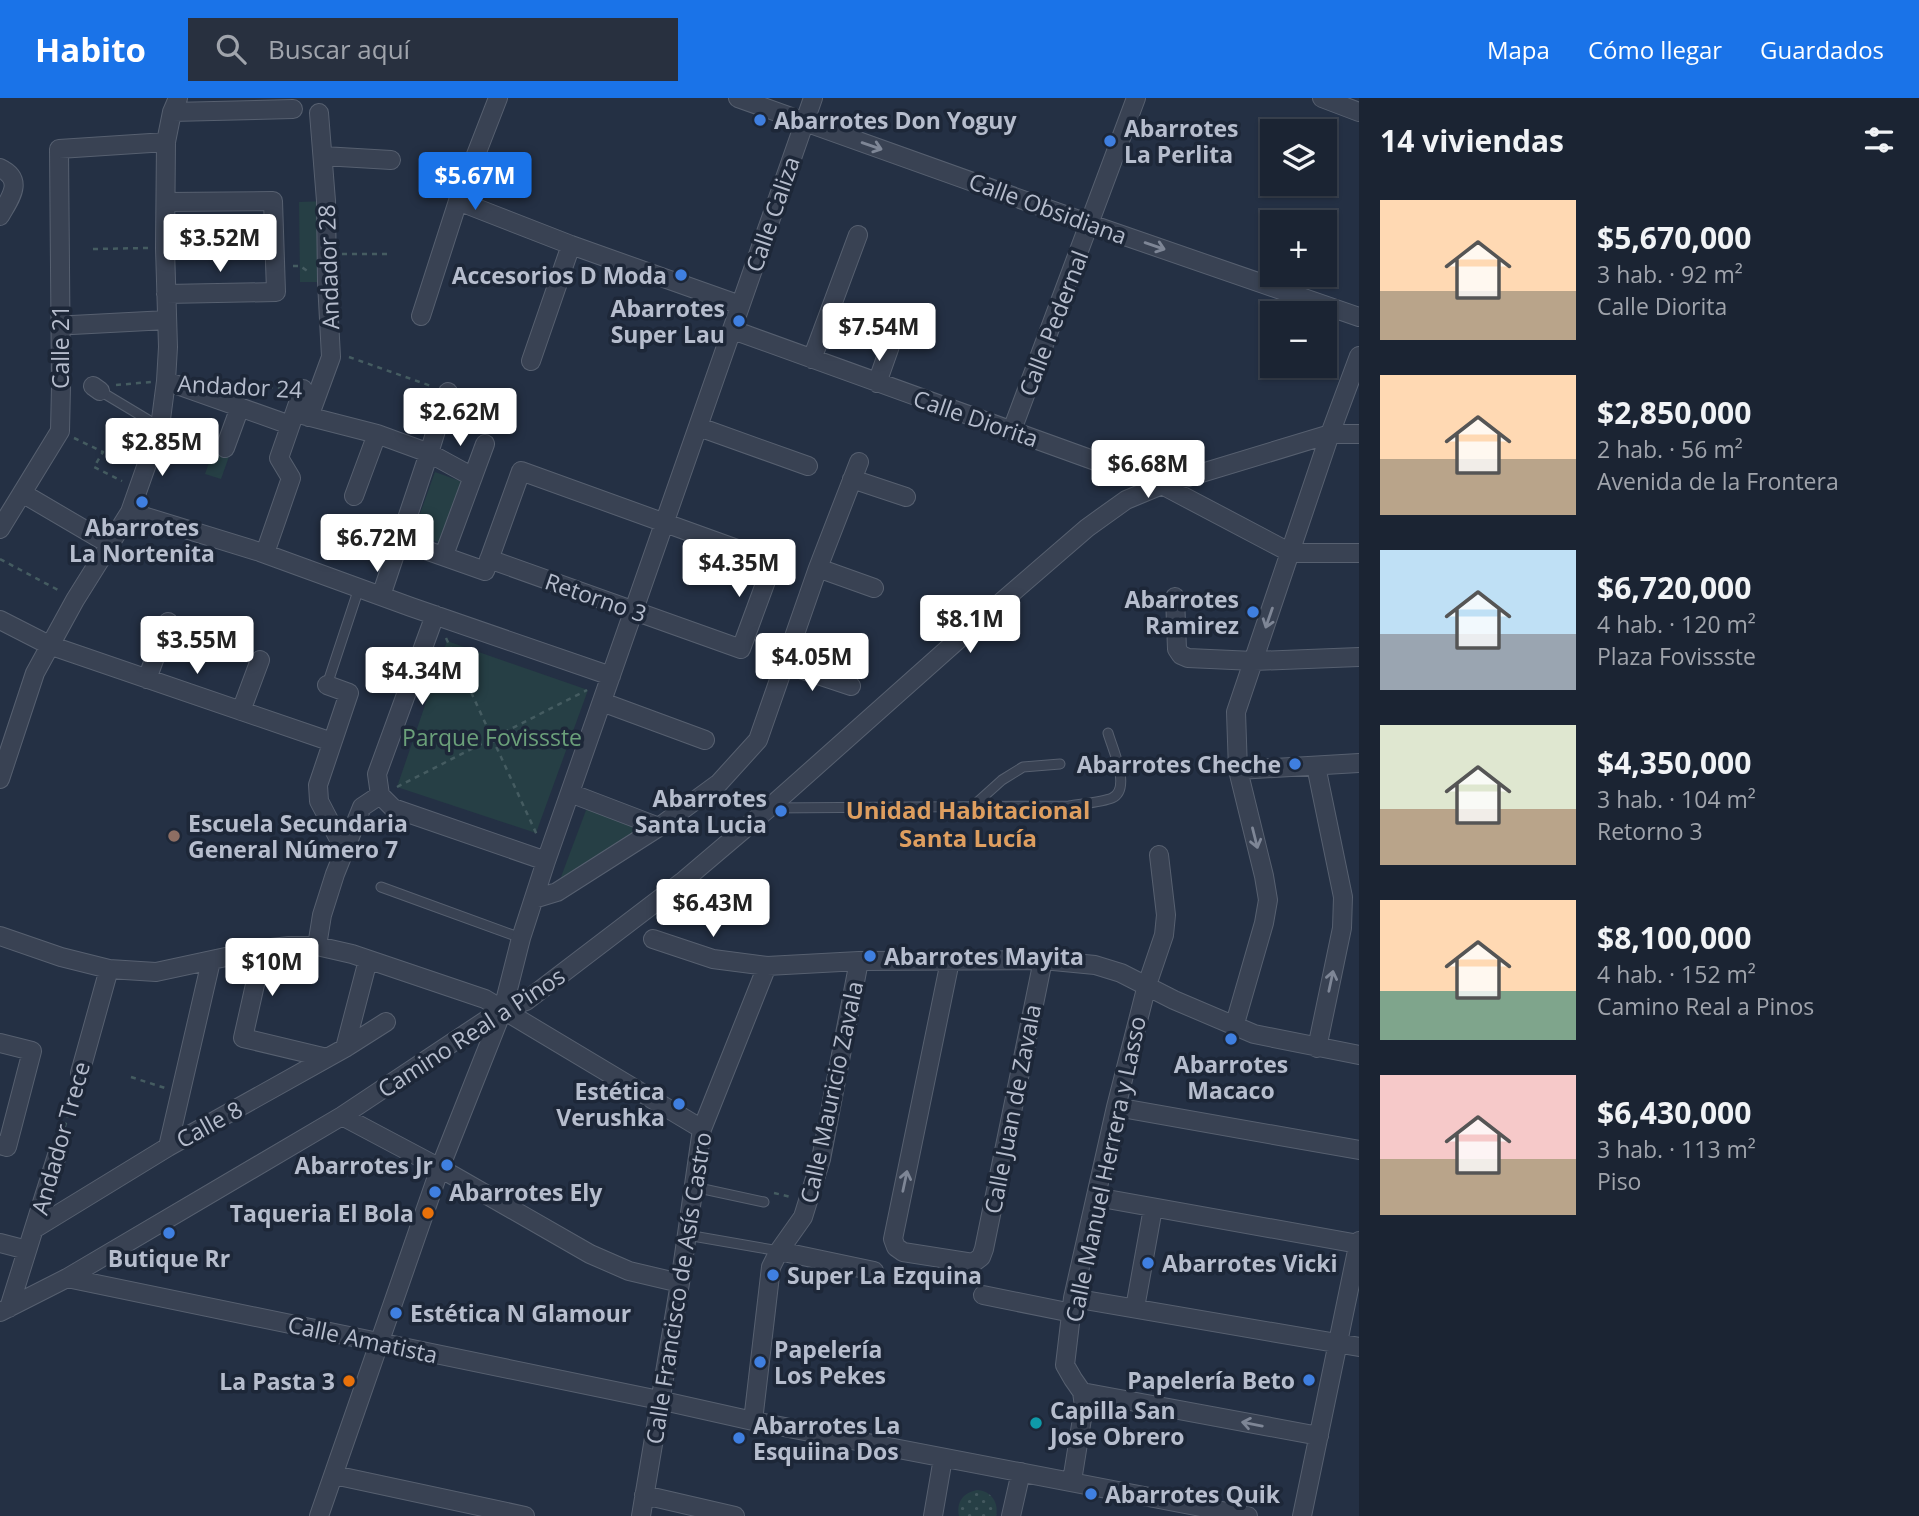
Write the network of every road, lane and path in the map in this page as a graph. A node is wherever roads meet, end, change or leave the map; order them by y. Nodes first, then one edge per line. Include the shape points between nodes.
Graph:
1 (498, 98) edge
2 (738, 98) edge
3 (813, 98) edge
4 (1136, 98) edge
5 (1322, 98) edge
6 (273, 104) edge
7 (175, 105) edge
8 (293, 109) dead end
9 (1359, 112) edge
10 (319, 113) dead end
11 (804, 122) junction
12 (166, 142) junction
13 (323, 156) junction
14 (391, 160) dead end
15 (0, 167) edge
16 (458, 201) junction
17 (166, 202) junction
18 (0, 216) edge
19 (1090, 224) junction
20 (858, 235) dead end
21 (570, 244) junction
22 (165, 248) junction
23 (93, 249) dead end
24 (327, 254) junction
25 (388, 254) dead end
26 (275, 266) junction
27 (327, 288) junction
28 (166, 294) junction
29 (740, 305) junction
30 (901, 315) dead end
31 (421, 316) dead end
32 (1359, 317) edge
33 (167, 320) junction
34 (72, 325) dead end
35 (733, 330) junction
36 (331, 350) junction
37 (1359, 356) edge
38 (812, 359) junction
39 (531, 361) dead end
40 (166, 382) junction
41 (877, 383) junction
42 (220, 384) dead end
43 (96, 389) dead end
44 (303, 389) joint
45 (448, 392) joint
46 (240, 407) junction
47 (298, 418) junction
48 (160, 427) junction
49 (699, 427) junction
50 (1013, 430) junction
51 (60, 431) junction
52 (377, 434) junction
53 (1330, 434) junction
54 (1359, 434) edge
55 (485, 444) dead end
56 (225, 448) dead end
57 (429, 453) junction
58 (808, 466) dead end
59 (473, 477) junction
60 (1162, 485) junction
61 (138, 489) junction
62 (22, 494) junction
63 (354, 496) dead end
64 (906, 497) dead end
65 (130, 512) junction
66 (665, 522) junction
67 (2, 525) edge
68 (400, 541) junction
69 (109, 544) junction
70 (1359, 553) edge
71 (265, 554) junction
72 (1290, 554) junction
73 (444, 555) junction
74 (0, 559) edge
75 (489, 559) junction
76 (818, 568) junction
77 (359, 588) junction
78 (874, 588) dead end
79 (381, 596) junction
80 (1175, 597) dead end
81 (75, 600) junction
82 (634, 610) junction
83 (435, 615) junction
84 (0, 620) edge
85 (168, 622) dead end
86 (49, 645) junction
87 (1359, 657) edge
88 (260, 660) dead end
89 (1254, 662) junction
90 (785, 664) junction
91 (611, 676) junction
92 (147, 679) junction
93 (327, 685) joint
94 (851, 686) dead end
95 (588, 690) dead end
96 (602, 702) junction
97 (242, 711) junction
98 (1108, 733) dead end
99 (492, 738) junction
100 (705, 740) dead end
101 (332, 742) junction
102 (1359, 763) edge
103 (1060, 764) dead end
104 (1316, 766) junction
105 (1238, 769) junction
106 (0, 777) edge
107 (570, 793) junction
108 (380, 795) junction
109 (972, 807) junction
110 (769, 808) junction
111 (659, 827) junction
112 (345, 851) junction
113 (1159, 855) dead end
114 (547, 861) junction
115 (382, 887) dead end
116 (534, 899) junction
117 (0, 936) edge
118 (521, 938) junction
119 (653, 939) dead end
120 (317, 946) junction
121 (263, 949) junction
122 (368, 960) junction
123 (1043, 960) junction
124 (211, 961) junction
125 (859, 961) junction
126 (950, 961) junction
127 (767, 966) junction
128 (109, 969) junction
129 (1147, 985) junction
130 (503, 1009) junction
131 (386, 1022) dead end
132 (1234, 1027) junction
133 (0, 1044) edge
134 (345, 1048) junction
135 (1317, 1048) junction
136 (1359, 1055) edge
137 (327, 1058) junction
138 (80, 1073) joint
139 (131, 1077) dead end
140 (181, 1093) junction
141 (1116, 1107) junction
142 (342, 1116) junction
143 (702, 1129) junction
144 (0, 1145) edge
145 (168, 1147) junction
146 (1359, 1150) edge
147 (58, 1152) joint
148 (440, 1168) junction
149 (694, 1187) junction
150 (1096, 1197) junction
151 (764, 1202) dead end
152 (1153, 1208) junction
153 (34, 1229) junction
154 (687, 1235) junction
155 (1359, 1242) edge
156 (0, 1243) edge
157 (27, 1250) junction
158 (779, 1251) junction
159 (874, 1271) dead end
160 (67, 1278) junction
161 (680, 1283) junction
162 (983, 1295) dead end
163 (1073, 1306) junction
164 (1135, 1308) junction
165 (4, 1310) edge
166 (380, 1343) junction
167 (1338, 1343) junction
168 (1359, 1347) edge
169 (1082, 1392) junction
170 (660, 1400) junction
171 (753, 1421) junction
172 (1319, 1436) junction
173 (943, 1458) junction
174 (1021, 1472) junction
175 (334, 1475) junction
176 (1072, 1481) junction
177 (644, 1495) junction
178 (319, 1516) edge
179 (525, 1516) edge
180 (641, 1516) edge
181 (735, 1516) edge
182 (933, 1516) edge
183 (1011, 1516) edge
184 (1248, 1516) edge
185 (1302, 1516) edge

1 - 16 street
2 - 11 street, Calle Obsidiana
3 - 11 street, Calle Caliza
4 - 19 street, Calle Pedernal
5 - 9 street
6 - 7 street
6 - 8 street
7 - 12 street
10 - 13 street, Andador 28
11 -> 19 street, Calle Obsidiana
11 - 29 street, Calle Caliza
12 - 17 street
12 - 51 street, Calle 21 via 59,149
13 - 14 street
13 - 24 street, Andador 28
15 - 18 street via 14,181
16 - 21 street
16 - 31 street
17 - 22 street
17 - 26 street via 273,201
19 -> 32 street, Calle Obsidiana
19 - 50 street, Calle Pedernal
20 - 38 street
21 - 29 street
21 - 39 street
22 - 23 path
22 - 28 street
24 - 25 path
24 - 27 street, Andador 28
26 - 27 path via 300,266
26 - 28 street via 276,292
27 - 36 street, Andador 28
28 - 33 street
29 - 35 street, Calle Caliza
30 - 41 street
33 - 34 street
33 - 40 street
35 - 38 street, Calle Diorita
35 - 49 street, Calle Caliza
36 - 45 path
36 - 47 street, Andador 28
37 - 53 street
38 - 41 street, Calle Diorita
40 - 46 street, Andador 24
40 - 48 street
41 - 50 street, Calle Diorita
42 - 44 path, Andador 24
43 - 48 lane
44 - 47 street, Andador 28
45 - 57 street
46 - 47 street, Andador 24
46 - 56 street
47 - 52 street, Andador 24
47 - 71 street, Andador 28 via 279,458 291,478
48 - 61 street
49 - 58 street
49 - 66 street, Calle Caliza
50 - 60 street, Calle Diorita
51 - 61 path via 103,452 94,467
51 - 62 street, Calle 21
52 - 57 street, Andador 24
52 - 63 street
53 - 54 street, Camino Real a Pinos
53 - 60 street, Camino Real a Pinos
53 - 72 street
55 - 59 street
57 - 59 street, Andador 24
57 - 68 street
59 - 73 street
60 - 72 street, Calle Diorita
60 - 110 street, Camino Real a Pinos via 1126,500 1087,528
61 - 65 street
62 - 67 street, Calle 21
62 - 69 street
64 - 76 street via 855,470
65 - 69 street
65 - 71 street
66 - 75 street via 521,471
66 - 82 street, Calle Caliza
66 - 82 street, Retorno 3 via 773,562 741,649
68 - 73 street
68 - 79 street
69 - 81 street
70 - 72 street
71 - 77 street
72 -> 89 street
73 - 75 street via 485,571
74 - 81 path
75 - 82 street, Retorno 3
76 - 78 street
76 - 90 street
77 - 79 street
77 - 93 lane
79 - 83 street
80 - 89 street via 1181,655
81 - 86 street
82 - 91 street, Calle Caliza
83 - 91 street
83 - 99 path
83 - 108 street via 377,774
84 - 86 street
85 - 92 street
86 - 92 street
86 - 106 street via 34,673
87 - 89 street
88 - 97 street
89 - 105 street via 1236,712
90 - 94 street
90 - 111 street via 758,740 719,783
91 - 96 street, Calle Caliza
92 - 97 street
93 - 101 street via 349,693
95 - 99 path
96 - 100 street
96 - 107 street, Calle Caliza
97 - 101 street
98 - 109 lane via 1122,781 1113,798 1069,806
99 - 108 path
99 - 114 path
101 - 112 street via 318,785 319,801
102 - 104 street
103 - 109 lane via 1023,767
104 - 105 street
135 -> 104 street via 1342,928 1343,897
105 -> 132 street via 1268,900
107 - 111 street
107 - 114 street, Calle Caliza
108 - 112 street via 362,807
108 - 114 street via 393,808
109 - 110 lane
110 - 130 street, Camino Real a Pinos via 682,882 527,1001
111 - 116 street via 557,892
112 - 120 street via 322,915
113 - 129 street, Calle Manuel Herrera y Lasso via 1167,915
114 - 116 street, Calle Caliza
115 - 118 lane
116 - 118 street, Calle Caliza
117 - 128 street
118 - 130 street, Calle Caliza
119 - 127 street via 713,959
120 - 121 street
120 - 122 street
121 - 124 street
121 - 137 street via 243,1038
122 - 130 street
122 - 134 street
123 - 126 street
123 -> 126 street, Calle Juan de Zavala via 984,1250 973,1263 903,1252 893,1239
123 - 129 street via 1095,965
124 - 128 street via 156,972
124 - 140 street
125 - 126 street
125 - 127 street
125 - 158 street, Calle Mauricio Zavala via 821,1159 803,1217
127 - 143 street, Calle Francisco de Asís Castro
128 - 138 street, Andador Trece
129 - 132 street
129 - 141 street, Calle Manuel Herrera y Lasso
130 - 142 street, Camino Real a Pinos
130 - 143 street
130 - 148 street, Calle Caliza
131 - 134 street, Calle 8
132 - 135 street
133 - 144 street via 32,1051 7,1147
134 - 137 street, Calle 8
135 - 136 street
137 - 145 street, Calle 8
138 - 147 path, Andador Trece
139 - 140 path
140 - 145 street
141 - 146 street
141 - 150 street, Calle Manuel Herrera y Lasso
142 - 148 street
142 - 160 street, Camino Real a Pinos
143 - 149 street, Calle Francisco de Asís Castro
145 - 153 street, Calle 8
147 - 153 street, Andador Trece
148 - 161 street via 590,1254 629,1271
148 - 166 street, Calle Caliza
149 - 151 lane
149 - 154 street, Calle Francisco de Asís Castro
150 - 152 street
150 - 163 street, Calle Manuel Herrera y Lasso
152 - 155 street
152 - 164 street
153 - 157 street, Andador Trece
154 - 158 lane
154 - 161 street, Calle Francisco de Asís Castro
155 - 167 street
156 - 157 street
157 - 165 street, Andador Trece
158 - 159 street
158 - 171 street, Calle Mauricio Zavala via 769,1280
160 - 165 street, Camino Real a Pinos
160 - 166 street, Calle Amatista
161 - 170 street, Calle Francisco de Asís Castro
162 - 163 street
163 - 164 street
163 - 169 street, Calle Manuel Herrera y Lasso via 1065,1365
164 - 167 street
166 - 170 street, Calle Amatista
166 - 175 street, Calle Caliza
167 - 168 street
167 - 172 street
172 -> 169 street
169 - 176 street via 1084,1406
170 - 171 street, Calle Amatista
170 - 177 street, Calle Francisco de Asís Castro
171 - 173 street, Calle Amatista
172 - 185 street
173 - 174 street, Calle Amatista
173 - 182 street
174 - 176 street, Calle Amatista
174 - 183 street
175 - 178 street, Calle Caliza
175 - 179 street
176 - 184 street, Calle Amatista
177 - 180 street, Calle Francisco de Asís Castro
177 - 181 street

